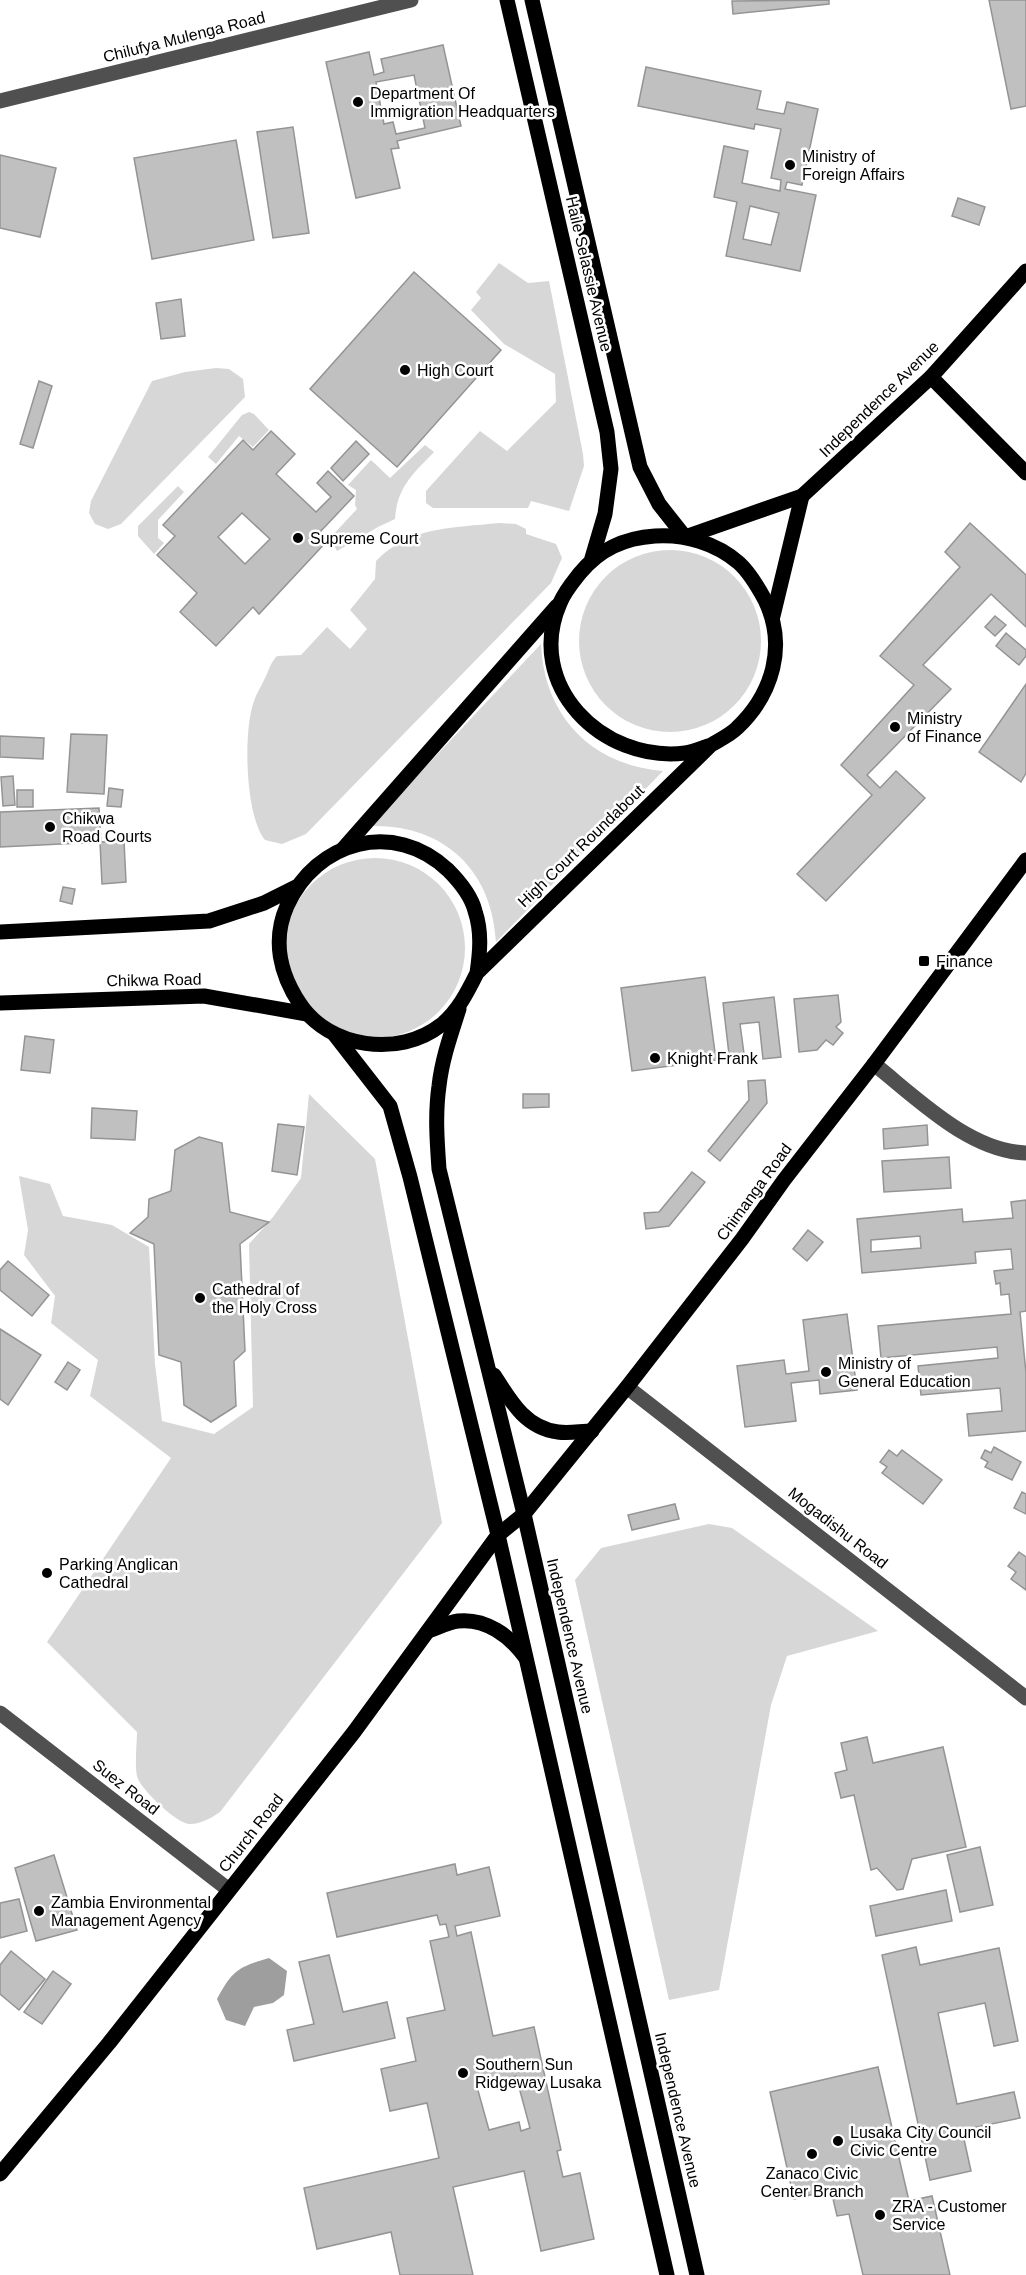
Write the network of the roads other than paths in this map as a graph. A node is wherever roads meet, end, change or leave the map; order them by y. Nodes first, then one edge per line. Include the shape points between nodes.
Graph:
1 (411, 0) edge
2 (507, 0) edge
3 (532, 0) edge
4 (0, 101) edge
5 (1026, 271) edge
6 (931, 377) junction
7 (1026, 473) edge
8 (802, 496) junction
9 (685, 537) junction
10 (592, 558) junction
11 (559, 604) junction
12 (772, 616) junction
13 (711, 745) junction
14 (343, 849) junction
15 (1026, 860) edge
16 (296, 887) junction
17 (0, 932) edge
18 (477, 973) junction
19 (0, 1003) edge
20 (460, 1006) junction
21 (307, 1014) junction
22 (334, 1034) junction
23 (874, 1064) junction
24 (1026, 1153) edge
25 (487, 1365) junction
26 (627, 1387) junction
27 (591, 1431) junction
28 (524, 1514) junction
29 (498, 1535) junction
30 (428, 1631) junction
31 (527, 1660) junction
32 (1026, 1698) edge
33 (0, 1713) edge
34 (229, 1890) junction
35 (2, 2171) edge
36 (667, 2275) edge
37 (697, 2275) edge

1 - 4 street, Chilufya Mulenga Road
2 - 10 main road, Haile Selassie Avenue via 607,432 611,469 605,514
3 - 9 main road, Haile Selassie Avenue via 640,467 659,504
5 - 6 main road, Independence Avenue
6 - 7 main road
6 - 8 main road, Independence Avenue
8 - 9 main road, Independence Avenue
8 - 12 main road
9 - 10 main road, High Court Roundabout via 638,537
9 - 12 main road, High Court Roundabout via 715,546 740,564 759,588
10 - 11 main road, High Court Roundabout
11 - 13 main road, High Court Roundabout via 552,655 562,688 586,724 632,749 659,754 686,753
11 - 14 main road, High Court Roundabout
12 - 13 main road, High Court Roundabout via 777,646 772,677 757,705 736,729
13 - 18 main road, High Court Roundabout
14 - 16 main road, High Court Roundabout via 312,869
14 - 18 main road, High Court Roundabout via 374,842 407,845 436,859 460,881 475,909 481,941
15 - 23 main road, Chimanga Road
16 - 17 main road via 264,903 209,921
16 - 21 main road, High Court Roundabout via 282,918 279,953 288,986
18 - 20 main road, High Court Roundabout
19 - 21 main road, Chikwa Road via 204,996
20 - 22 main road, High Court Roundabout via 440,1026 415,1039 388,1045 360,1044
20 - 25 main road, Independence Avenue via 439,1085 439,1169
21 - 22 main road, High Court Roundabout
22 - 29 main road via 390,1106
23 - 24 street via 968,1135 1002,1149
23 - 26 main road, Chimanga Road
25 - 27 main road via 518,1411 535,1425 558,1432
25 - 28 main road, Independence Avenue
26 - 27 main road, Chimanga Road
26 - 32 street, Mogadishu Road
27 - 28 main road, Chimanga Road
28 - 29 main road, Chimanga Road
28 - 37 main road, Independence Avenue
29 - 30 main road, Church Road
29 - 31 main road
30 - 31 main road via 458,1621 479,1622 499,1631
30 - 34 main road, Church Road
31 - 36 main road
33 - 34 street, Suez Road
34 - 35 main road, Church Road

